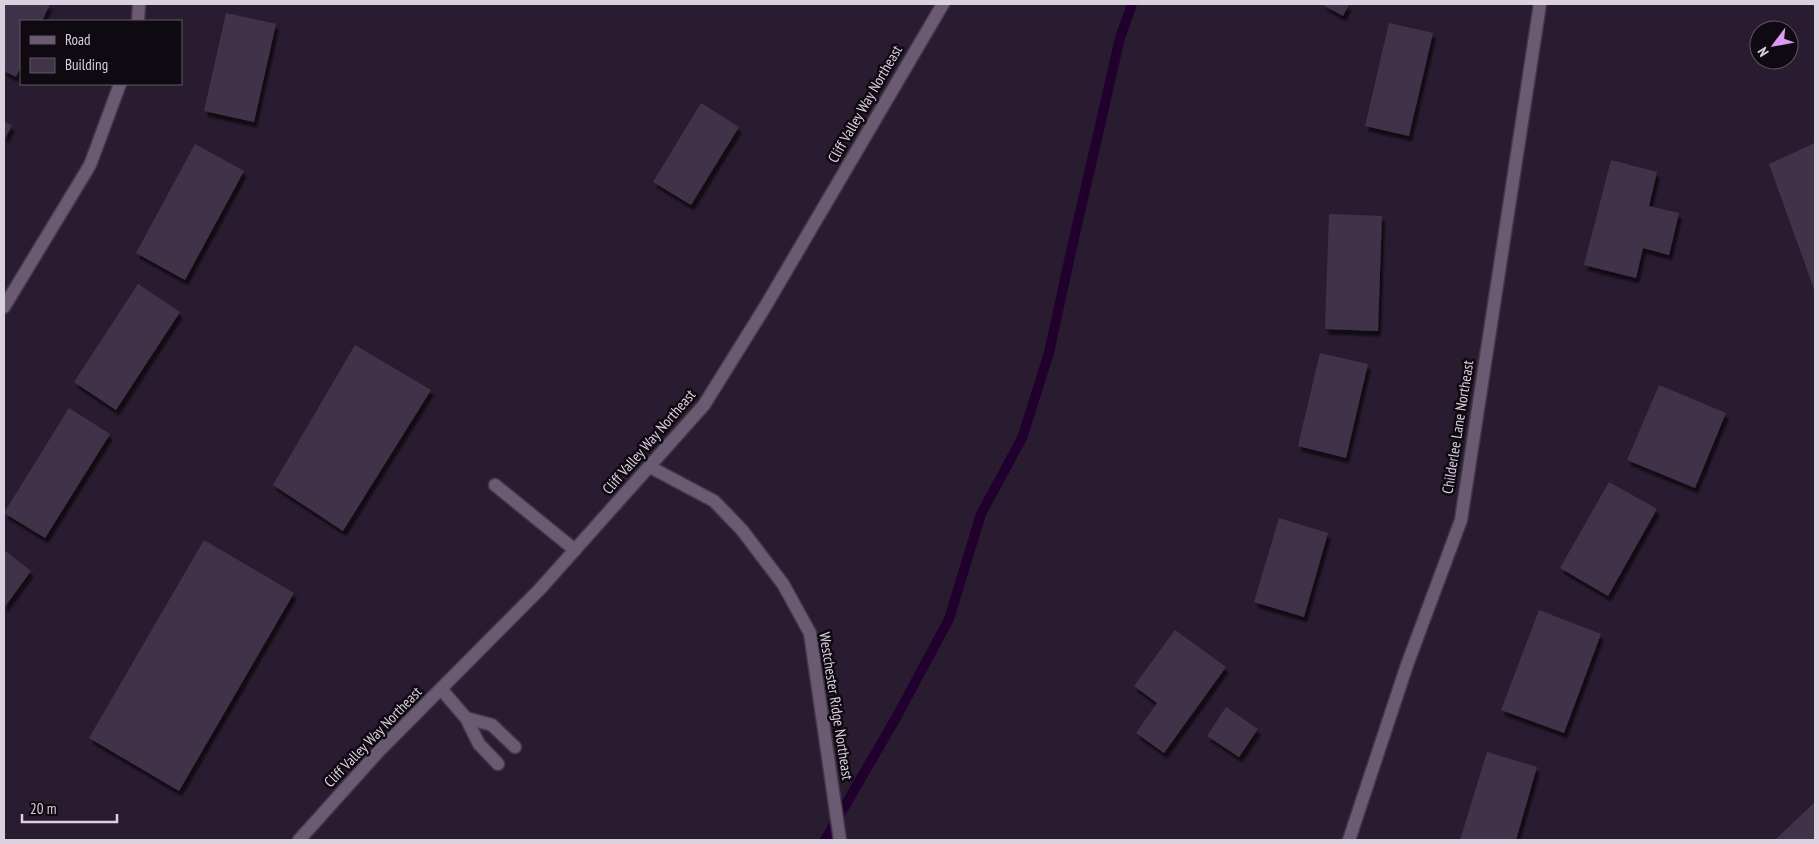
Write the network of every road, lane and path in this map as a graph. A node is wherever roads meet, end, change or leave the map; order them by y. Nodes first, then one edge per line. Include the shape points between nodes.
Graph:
1 (140, 4) edge
2 (943, 4) edge
3 (1540, 4) edge
4 (138, 20) edge
5 (120, 85) edge
6 (4, 307) edge
7 (650, 467) junction
8 (495, 485) dead end
9 (576, 550) junction
10 (441, 689) junction
11 (466, 718) junction
12 (515, 747) dead end
13 (498, 764) dead end
14 (299, 840) edge
15 (840, 840) edge
16 (1349, 840) edge

1 - 4 street
2 - 7 street, Cliff Valley Way Northeast via 765,308 704,405
3 - 16 street, Childerlee Lane Northeast via 1460,520 1407,664
5 - 6 street via 90,165
7 - 9 street, Cliff Valley Way Northeast
7 - 15 street, Westchester Ridge Northeast via 714,501 783,584 810,633
8 - 9 street
9 - 10 street, Cliff Valley Way Northeast
10 - 11 street
10 - 14 street, Cliff Valley Way Northeast via 379,751
11 - 12 street via 492,725
11 - 13 street via 479,744

